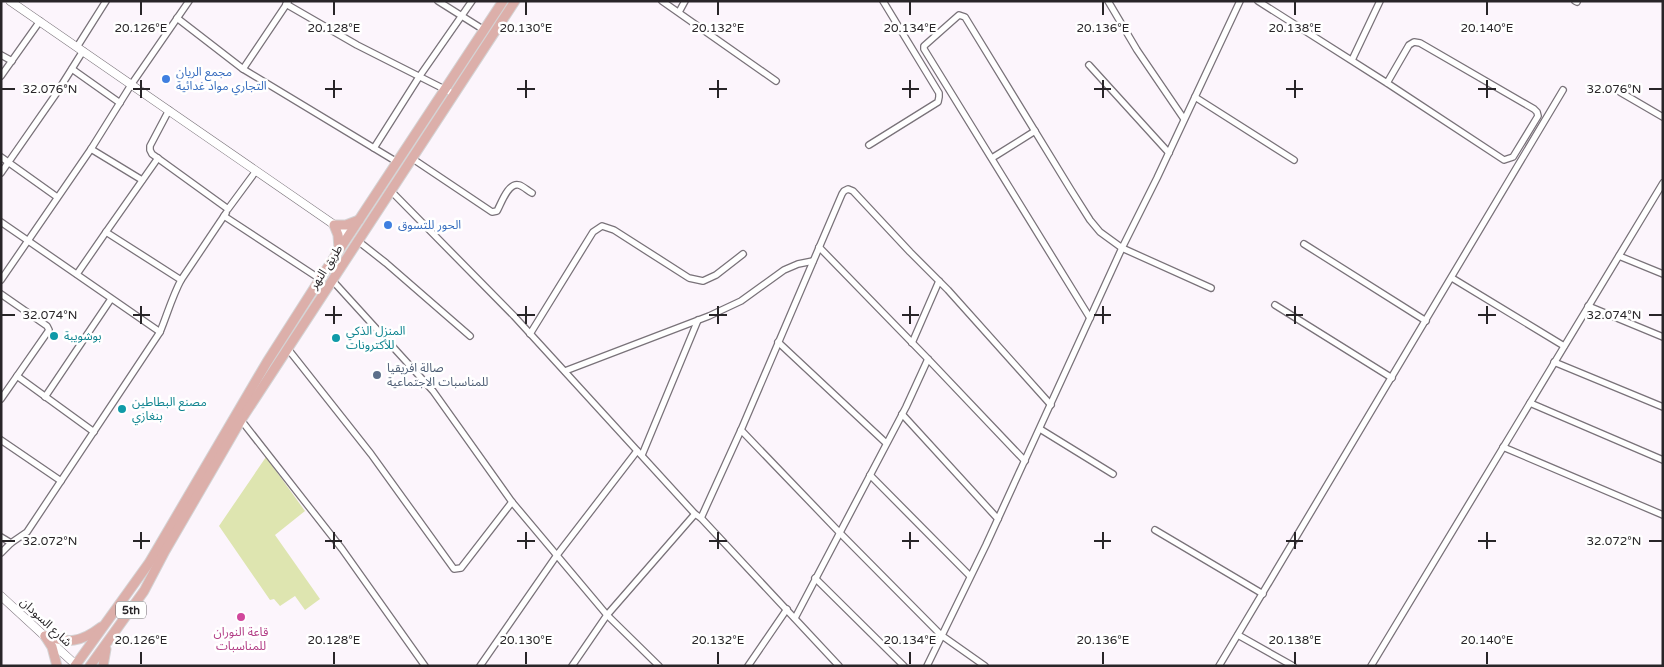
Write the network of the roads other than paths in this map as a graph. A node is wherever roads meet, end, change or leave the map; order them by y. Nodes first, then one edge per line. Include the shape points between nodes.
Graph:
1 (10, 1) edge
2 (106, 1) edge
3 (189, 1) edge
4 (438, 1) edge
5 (472, 1) edge
6 (503, 1) edge
7 (515, 1) edge
8 (662, 1) edge
9 (685, 1) edge
10 (883, 1) edge
11 (1108, 1) edge
12 (1240, 1) edge
13 (1258, 1) edge
14 (1380, 1) edge
15 (288, 3) edge
16 (678, 12) junction
17 (462, 15) junction
18 (177, 18) junction
19 (40, 21) junction
20 (484, 30) junction
21 (80, 49) junction
22 (1, 55) edge
23 (1352, 60) junction
24 (12, 61) junction
25 (1089, 64) dead end
26 (72, 69) junction
27 (243, 69) junction
28 (1, 76) edge
29 (420, 77) junction
30 (776, 81) dead end
31 (1387, 83) junction
32 (131, 85) junction
33 (444, 90) junction
34 (1563, 90) dead end
35 (1620, 92) dead end
36 (454, 94) junction
37 (1195, 97) junction
38 (120, 103) junction
39 (169, 110) junction
40 (1663, 117) edge
41 (1184, 120) junction
42 (1035, 131) junction
43 (869, 146) dead end
44 (374, 148) junction
45 (91, 149) junction
46 (1169, 153) junction
47 (1, 157) edge
48 (158, 158) junction
49 (992, 158) junction
50 (412, 159) junction
51 (1294, 160) dead end
52 (8, 162) junction
53 (397, 162) junction
54 (256, 171) junction
55 (1, 173) edge
56 (142, 180) junction
57 (1663, 183) edge
58 (391, 191) junction
59 (532, 193) dead end
60 (57, 197) junction
61 (228, 210) junction
62 (224, 216) junction
63 (359, 220) junction
64 (1, 222) edge
65 (334, 226) junction
66 (106, 232) junction
67 (349, 235) junction
68 (28, 240) junction
69 (358, 241) junction
70 (1304, 244) dead end
71 (819, 247) junction
72 (1122, 248) junction
73 (339, 250) junction
74 (743, 254) dead end
75 (1619, 256) junction
76 (813, 261) junction
77 (78, 274) junction
78 (1663, 274) edge
79 (1452, 278) junction
80 (320, 279) junction
81 (1, 280) edge
82 (181, 280) junction
83 (332, 280) junction
84 (939, 281) junction
85 (1211, 288) dead end
86 (1, 294) edge
87 (111, 299) junction
88 (1275, 305) dead end
89 (1588, 306) junction
90 (1090, 318) junction
91 (698, 320) junction
92 (1426, 321) junction
93 (160, 332) junction
94 (530, 334) junction
95 (470, 336) dead end
96 (1663, 337) edge
97 (778, 342) junction
98 (912, 343) junction
99 (1564, 346) junction
100 (288, 348) junction
101 (928, 359) junction
102 (1554, 362) junction
103 (565, 371) junction
104 (17, 376) junction
105 (1392, 378) junction
106 (45, 396) junction
107 (1, 399) edge
108 (1530, 403) junction
109 (1052, 405) junction
110 (1663, 407) edge
111 (902, 414) junction
112 (238, 420) junction
113 (1040, 429) junction
114 (741, 430) junction
115 (94, 432) junction
116 (1, 440) edge
117 (886, 443) junction
118 (1503, 447) junction
119 (640, 453) junction
120 (1663, 460) edge
121 (1025, 461) junction
122 (1113, 474) dead end
123 (870, 475) junction
124 (61, 481) junction
125 (512, 502) junction
126 (695, 514) junction
127 (1663, 515) edge
128 (700, 518) junction
129 (998, 519) junction
130 (1155, 530) dead end
131 (839, 532) junction
132 (1, 537) edge
133 (11, 543) junction
134 (1, 553) edge
135 (557, 555) junction
136 (970, 576) junction
137 (815, 578) junction
138 (1262, 594) junction
139 (2, 597) edge
140 (787, 609) junction
141 (607, 615) junction
142 (795, 618) junction
143 (107, 622) junction
144 (941, 635) junction
145 (1238, 635) junction
146 (45, 636) junction
147 (110, 640) junction
148 (76, 665) edge
149 (657, 665) edge
150 (57, 666) edge
151 (90, 666) edge
152 (102, 666) edge
153 (425, 666) edge
154 (480, 666) edge
155 (572, 666) edge
156 (748, 666) edge
157 (839, 666) edge
158 (904, 666) edge
159 (927, 666) edge
160 (985, 666) edge
161 (1219, 666) edge
162 (1292, 666) edge
163 (1371, 666) edge

1 - 19 main road
2 - 21 street
3 - 18 street
4 - 17 street
5 - 17 street
6 - 20 main road, طريق النهر
7 - 36 main road, طريق النهر
8 - 16 street
9 - 16 street
10 - 43 street via 940,97 938,102
11 - 41 street
12 - 37 street
13 - 23 street
14 - 23 street
15 - 27 street
15 - 29 street via 357,45
16 - 30 street
17 - 20 street
17 - 29 street
18 - 27 street
18 - 32 street
19 - 21 main road
19 - 24 street
20 - 33 main road, طريق النهر
21 - 26 street
21 - 32 main road
22 - 24 street
23 - 31 street
24 - 28 street
25 - 46 street
26 - 38 street
26 - 52 street
27 - 44 street
29 - 33 street
29 - 44 street
31 - 31 street via 1504,160 1513,157 1538,116 1534,108 1420,43 1409,45
32 - 38 street
32 - 39 main road
33 - 36 street
33 - 53 main road, طريق النهر
34 - 79 street
35 - 40 street
36 - 50 main road, طريق النهر
37 - 41 street
37 - 51 street
38 - 45 street
39 - 48 street via 150,146 152,154
39 - 54 main road
41 - 46 street
42 - 49 street
42 - 49 street via 965,17 960,15 923,47
42 - 72 street via 1090,220
44 - 53 street
45 - 56 street
45 - 60 street
46 - 72 street
47 - 52 street
48 - 56 street
48 - 61 street
49 - 90 street
50 - 58 main road, طريق النهر
50 - 59 street via 492,212 497,211 514,184
52 - 55 street
52 - 60 street
53 - 63 main road, طريق النهر
54 - 61 street
54 - 65 main road
56 - 66 street
57 - 75 street
58 - 69 main road, طريق النهر
58 - 94 street
60 - 68 street
61 - 62 street
62 - 80 street
62 - 82 street
63 - 65 main road
63 - 67 main road, طريق النهر
64 - 68 street
65 - 67 main road
65 - 73 main road
66 - 77 street
66 - 82 street
67 - 73 main road, طريق النهر
68 - 77 street
68 - 81 street
69 - 83 main road, طريق النهر
69 - 95 street
70 - 92 street
71 - 76 street
71 - 84 street via 842,194 848,189
71 - 98 street
72 - 85 street
72 - 90 street
73 - 80 main road, طريق النهر
74 - 94 street via 703,281 689,278 614,230 602,226 593,232
75 - 78 street
75 - 89 street
76 - 91 street via 784,270 740,301
76 - 97 street
77 - 87 street
79 - 92 street
79 - 99 street
80 - 112 main road, طريق النهر via 267,362
82 - 93 street
83 - 100 main road, طريق النهر
83 - 125 street via 433,391
84 - 98 street
84 - 109 street
86 - 104 street via 49,328 49,333
87 - 93 street
87 - 106 street
88 - 105 street
89 - 96 street
89 - 99 street
90 - 109 street
91 - 103 street
91 - 119 street
92 - 105 street
93 - 115 street
94 - 103 street
97 - 114 street
97 - 117 street
98 - 101 street
99 - 102 street
100 - 112 main road, طريق النهر
100 - 125 street via 371,454 454,569 461,568
101 - 111 street
101 - 121 street
102 - 108 street
102 - 110 street
103 - 119 street
104 - 106 street
104 - 107 street
105 - 138 street
106 - 115 street
108 - 118 street
108 - 120 street
109 - 113 street
111 - 117 street
111 - 129 street
112 - 143 main road, 5th
112 - 147 main road, طريق النهر / 5th via 144,591
112 - 153 street via 342,549
113 - 121 street
113 - 122 street
114 - 128 street
114 - 131 street
115 - 124 street
116 - 124 street
117 - 123 street
118 - 127 street
118 - 163 street
119 - 126 street
119 - 135 street
121 - 129 street
123 - 131 street
123 - 136 street
124 - 133 street via 27,532
125 - 135 street
126 - 128 street
126 - 141 street
128 - 140 street
129 - 136 street
130 - 138 street
131 - 137 street
131 - 144 street
132 - 133 street
133 - 134 street
135 - 141 street
135 - 154 street
136 - 144 street
137 - 142 street
137 - 158 street
138 - 145 street
139 - 146 main road, شارع السودان
140 - 142 street
140 - 156 street
141 - 149 street
141 - 155 street
142 - 157 street
143 - 146 main road via 75,641
143 - 148 main road, 5th
144 - 159 street
144 - 160 street
145 - 161 street
145 - 162 street
146 - 148 main road, شارع السودان
146 - 150 main road
147 - 151 main road, 5th
147 - 152 main road

